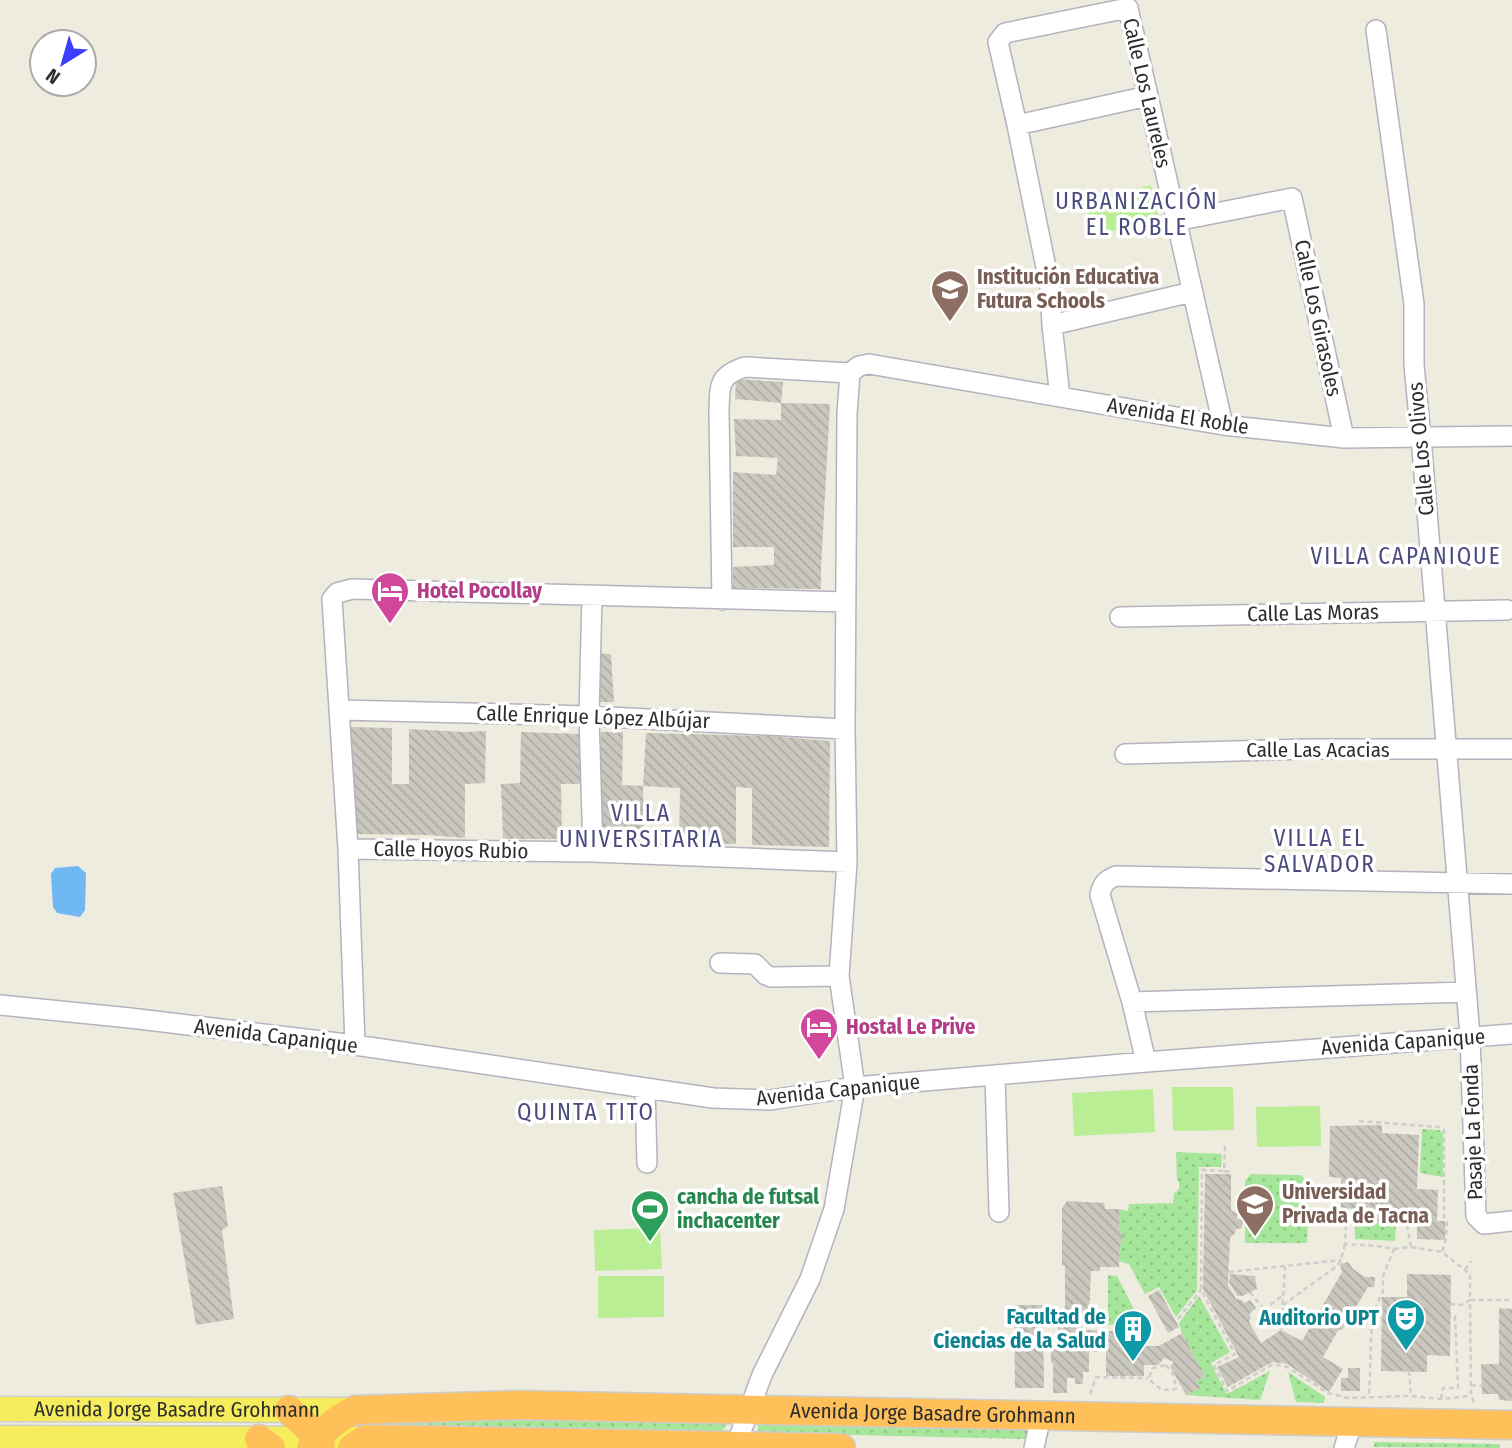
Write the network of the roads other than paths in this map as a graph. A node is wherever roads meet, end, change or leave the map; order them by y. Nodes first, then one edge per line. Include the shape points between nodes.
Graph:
1 (1376, 30) dead end
2 (1148, 96) junction
3 (1017, 125) junction
4 (1176, 221) junction
5 (1192, 292) junction
6 (1052, 325) junction
7 (850, 373) junction
8 (1060, 397) junction
9 (1223, 425) junction
10 (1512, 436) edge
11 (1344, 438) junction
12 (1421, 438) junction
13 (592, 596) junction
14 (723, 600) junction
15 (846, 602) junction
16 (1507, 610) dead end
17 (1435, 611) junction
18 (1120, 617) dead end
19 (340, 710) junction
20 (589, 716) junction
21 (845, 729) junction
22 (1512, 749) edge
23 (1446, 750) junction
24 (1125, 754) dead end
25 (348, 849) junction
26 (593, 852) junction
27 (847, 862) junction
28 (1457, 883) junction
29 (1512, 884) edge
30 (720, 963) dead end
31 (839, 976) junction
32 (1466, 992) junction
33 (1132, 1002) junction
34 (0, 1005) edge
35 (1512, 1034) edge
36 (1470, 1036) junction
37 (355, 1045) junction
38 (1146, 1062) junction
39 (995, 1075) junction
40 (855, 1087) junction
41 (645, 1088) junction
42 (647, 1163) dead end
43 (999, 1212) dead end
44 (1512, 1221) edge
45 (0, 1409) edge
46 (289, 1410) junction
47 (355, 1410) junction
48 (748, 1410) junction
49 (1041, 1416) junction
50 (1353, 1421) junction
51 (1512, 1425) edge
52 (0, 1438) edge
53 (265, 1443) edge
54 (358, 1444) edge
55 (317, 1445) edge
56 (735, 1447) edge
57 (841, 1448) edge
58 (1034, 1448) edge
59 (1344, 1448) edge

1 - 12 street, Calle Los Olivos via 1414,304
2 - 3 street
2 - 3 street, Calle Los Laureles via 1128,8 1005,33 998,46
2 - 4 street, Calle Los Laureles
3 - 6 street via 1050,287
4 - 5 street, Calle Los Laureles
4 - 11 street, Calle Los Girasoles via 1292,198
5 - 6 street
5 - 9 street, Calle Los Laureles
6 - 8 street
7 - 8 street, Avenida El Roble via 869,364
7 - 14 street, Avenida El Roble via 745,367 723,378 719,412
7 - 15 street
8 - 9 street, Avenida El Roble
9 - 11 street, Avenida El Roble
10 - 12 street, Avenida El Roble
11 - 12 street, Avenida El Roble
12 - 17 street, Calle Los Olivos
13 - 14 street
13 - 19 street via 352,589 337,593 332,599
13 - 20 street
14 - 15 street
15 - 21 street
16 - 17 street, Calle Las Moras
17 - 18 street, Calle Las Moras
17 - 23 street, Calle Los Olivos
19 - 20 street, Calle Enrique López Albújar
19 - 25 street
20 - 21 street, Calle Enrique López Albújar
20 - 26 street
21 - 27 street
22 - 23 street, Calle Las Acacias
23 - 24 street, Calle Las Acacias
23 - 28 street, Calle Los Olivos
25 - 26 street, Calle Hoyos Rubio
25 - 37 street
26 - 27 street, Calle Hoyos Rubio
27 - 31 street
28 - 29 street
28 - 32 street, Calle Los Olivos
28 - 33 street via 1116,876 1101,887 1100,895
30 - 31 street via 755,964 771,976
31 - 40 street
32 - 33 street
32 - 36 street, Calle Los Olivos
33 - 38 street
34 - 37 street, Avenida Capanique
35 - 36 street, Avenida Capanique
36 - 38 street, Avenida Capanique
36 - 44 street, Pasaje La Fonda via 1476,1216 1484,1224
37 - 41 street, Avenida Capanique
38 - 39 street, Avenida Capanique
39 - 40 street, Avenida Capanique
39 - 43 street
40 - 41 street, Avenida Capanique via 770,1100
40 - 48 street via 834,1209 810,1279
41 - 42 street
45 - 46 main road, Avenida Jorge Basadre Grohmann
46 - 47 main road, Avenida Jorge Basadre Grohmann
46 - 55 highway
47 - 48 highway, Avenida Jorge Basadre Grohmann via 518,1405
47 - 55 highway, Avenida Jorge Basadre Grohmann via 335,1421
48 - 49 highway, Avenida Jorge Basadre Grohmann
48 - 56 street
49 - 50 highway, Avenida Jorge Basadre Grohmann
49 - 58 street
50 - 51 highway, Avenida Jorge Basadre Grohmann
50 - 59 street
52 - 53 main road, Avenida Jorge Basadre Grohmann
53 - 55 main road, Avenida Jorge Basadre Grohmann
54 - 55 main road, Avenida Jorge Basadre Grohmann
54 - 56 highway, Avenida Jorge Basadre Grohmann
56 - 57 highway, Avenida Jorge Basadre Grohmann

